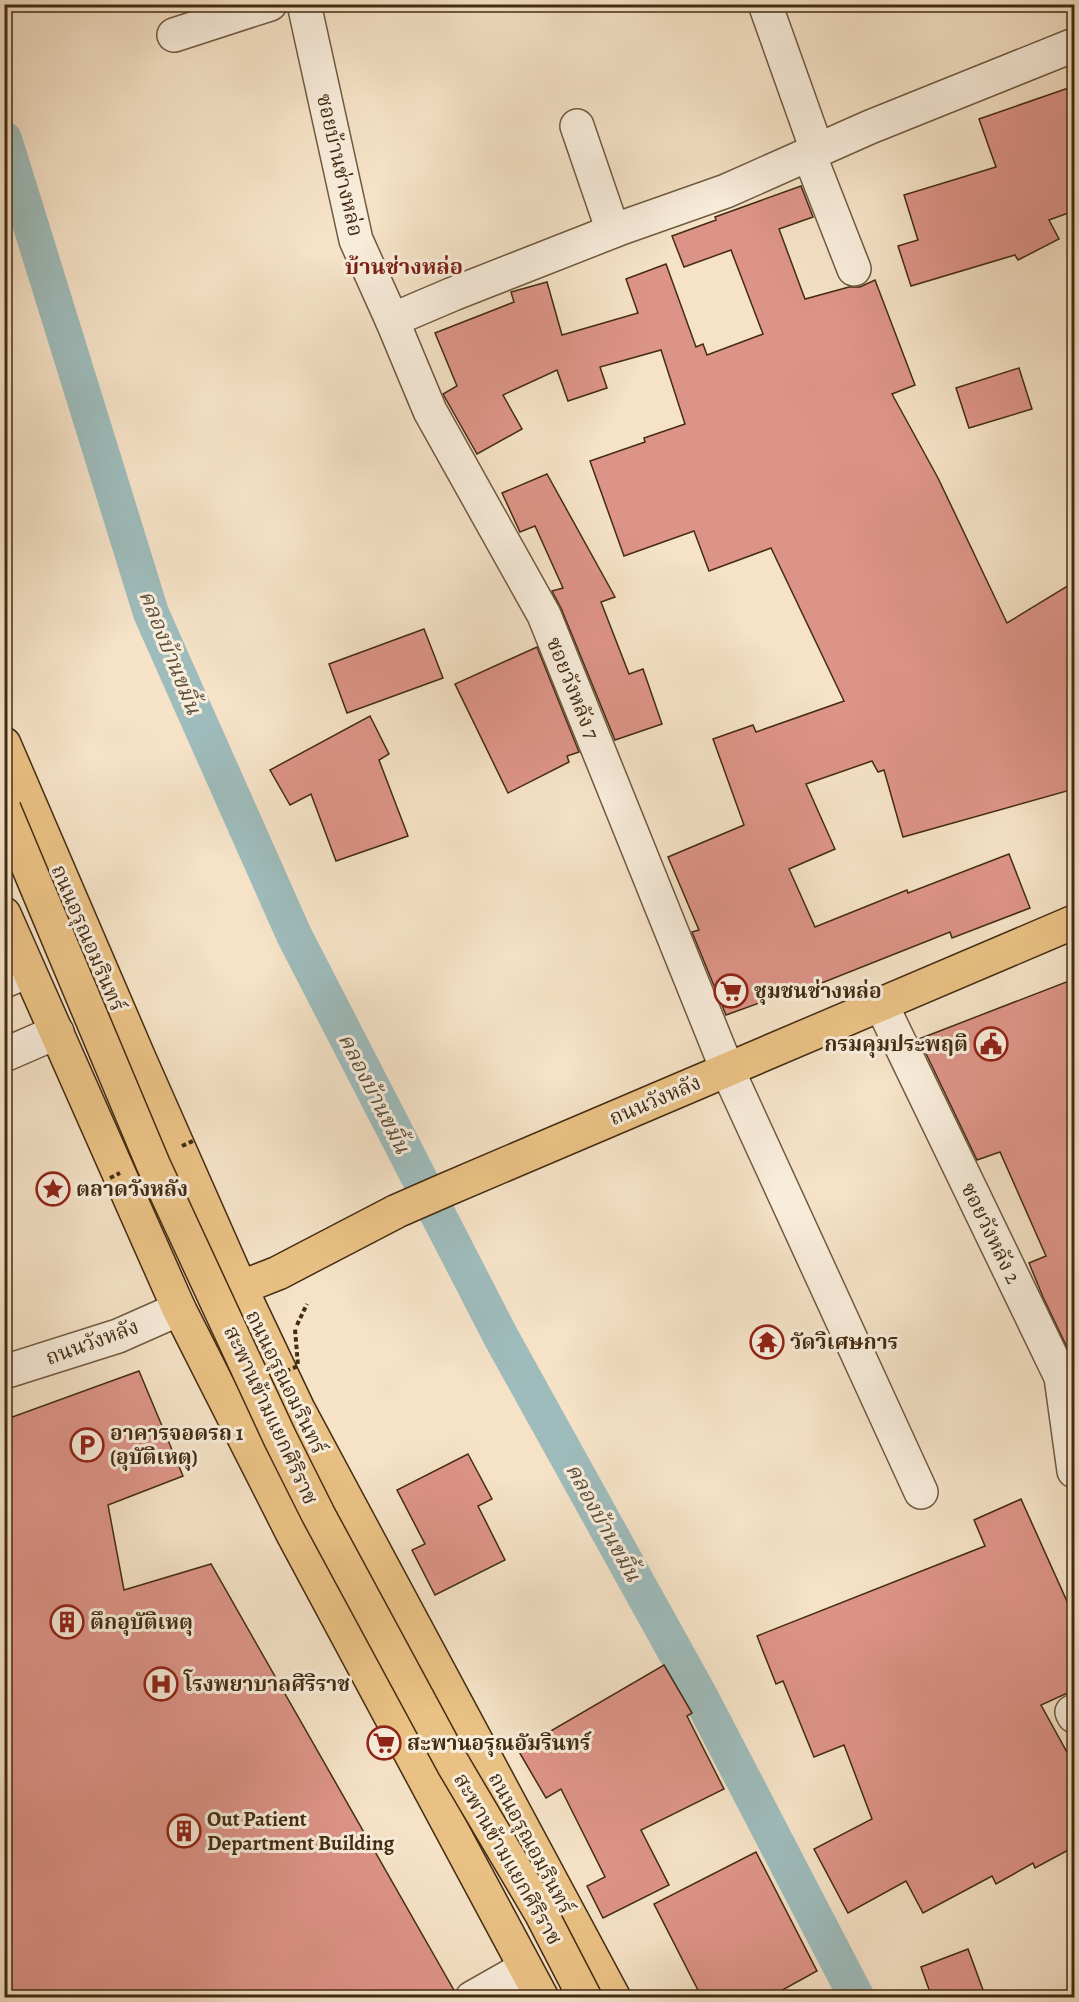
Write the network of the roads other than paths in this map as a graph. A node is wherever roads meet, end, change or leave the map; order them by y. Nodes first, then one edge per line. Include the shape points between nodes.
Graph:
1 (270, 4) edge
2 (304, 4) edge
3 (765, 4) edge
4 (174, 35) dead end
5 (1074, 45) edge
6 (577, 126) dead end
7 (813, 152) junction
8 (613, 231) junction
9 (854, 269) dead end
10 (392, 320) junction
11 (4, 744) edge
12 (4, 809) edge
13 (4, 914) edge
14 (1074, 922) edge
15 (17, 976) edge
16 (880, 1004) junction
17 (57, 1032) junction
18 (4, 1055) edge
19 (727, 1069) junction
20 (241, 1289) junction
21 (179, 1309) junction
22 (4, 1372) edge
23 (1074, 1471) edge
24 (921, 1492) dead end
25 (525, 1968) junction
26 (472, 1998) edge
27 (542, 1998) edge
28 (585, 1998) edge
29 (614, 1998) edge

1 - 4 street
2 - 10 street, ซอยบ้านช่างหล่อ via 356,240
3 - 7 street
5 - 7 street
6 - 8 street
7 - 8 street via 726,191
7 - 9 street
8 - 10 street
10 - 19 street, ซอยวังหลัง 7 via 430,411 544,615
11 - 20 main road, ถนนอรุณอมรินทร์
12 - 28 main road, สะพานข้ามแยกศิริราช, bridge via 153,1164 280,1438 447,1754 541,1913
13 - 15 main road
14 - 16 main road, ถนนวังหลัง
15 - 17 main road
16 - 19 main road, ถนนวังหลัง
16 - 23 street, ซอยวังหลัง 2 via 1061,1377
17 - 18 street
17 - 21 main road
19 - 20 main road, ถนนวังหลัง via 445,1190
19 - 24 street, ซอยวังหลัง 7
20 - 21 main road, ถนนวังหลัง
20 - 29 main road, ถนนอรุณอมรินทร์ via 298,1409
21 - 22 street, ถนนวังหลัง via 118,1336
21 - 25 main road via 294,1536
25 - 26 street
25 - 27 main road

